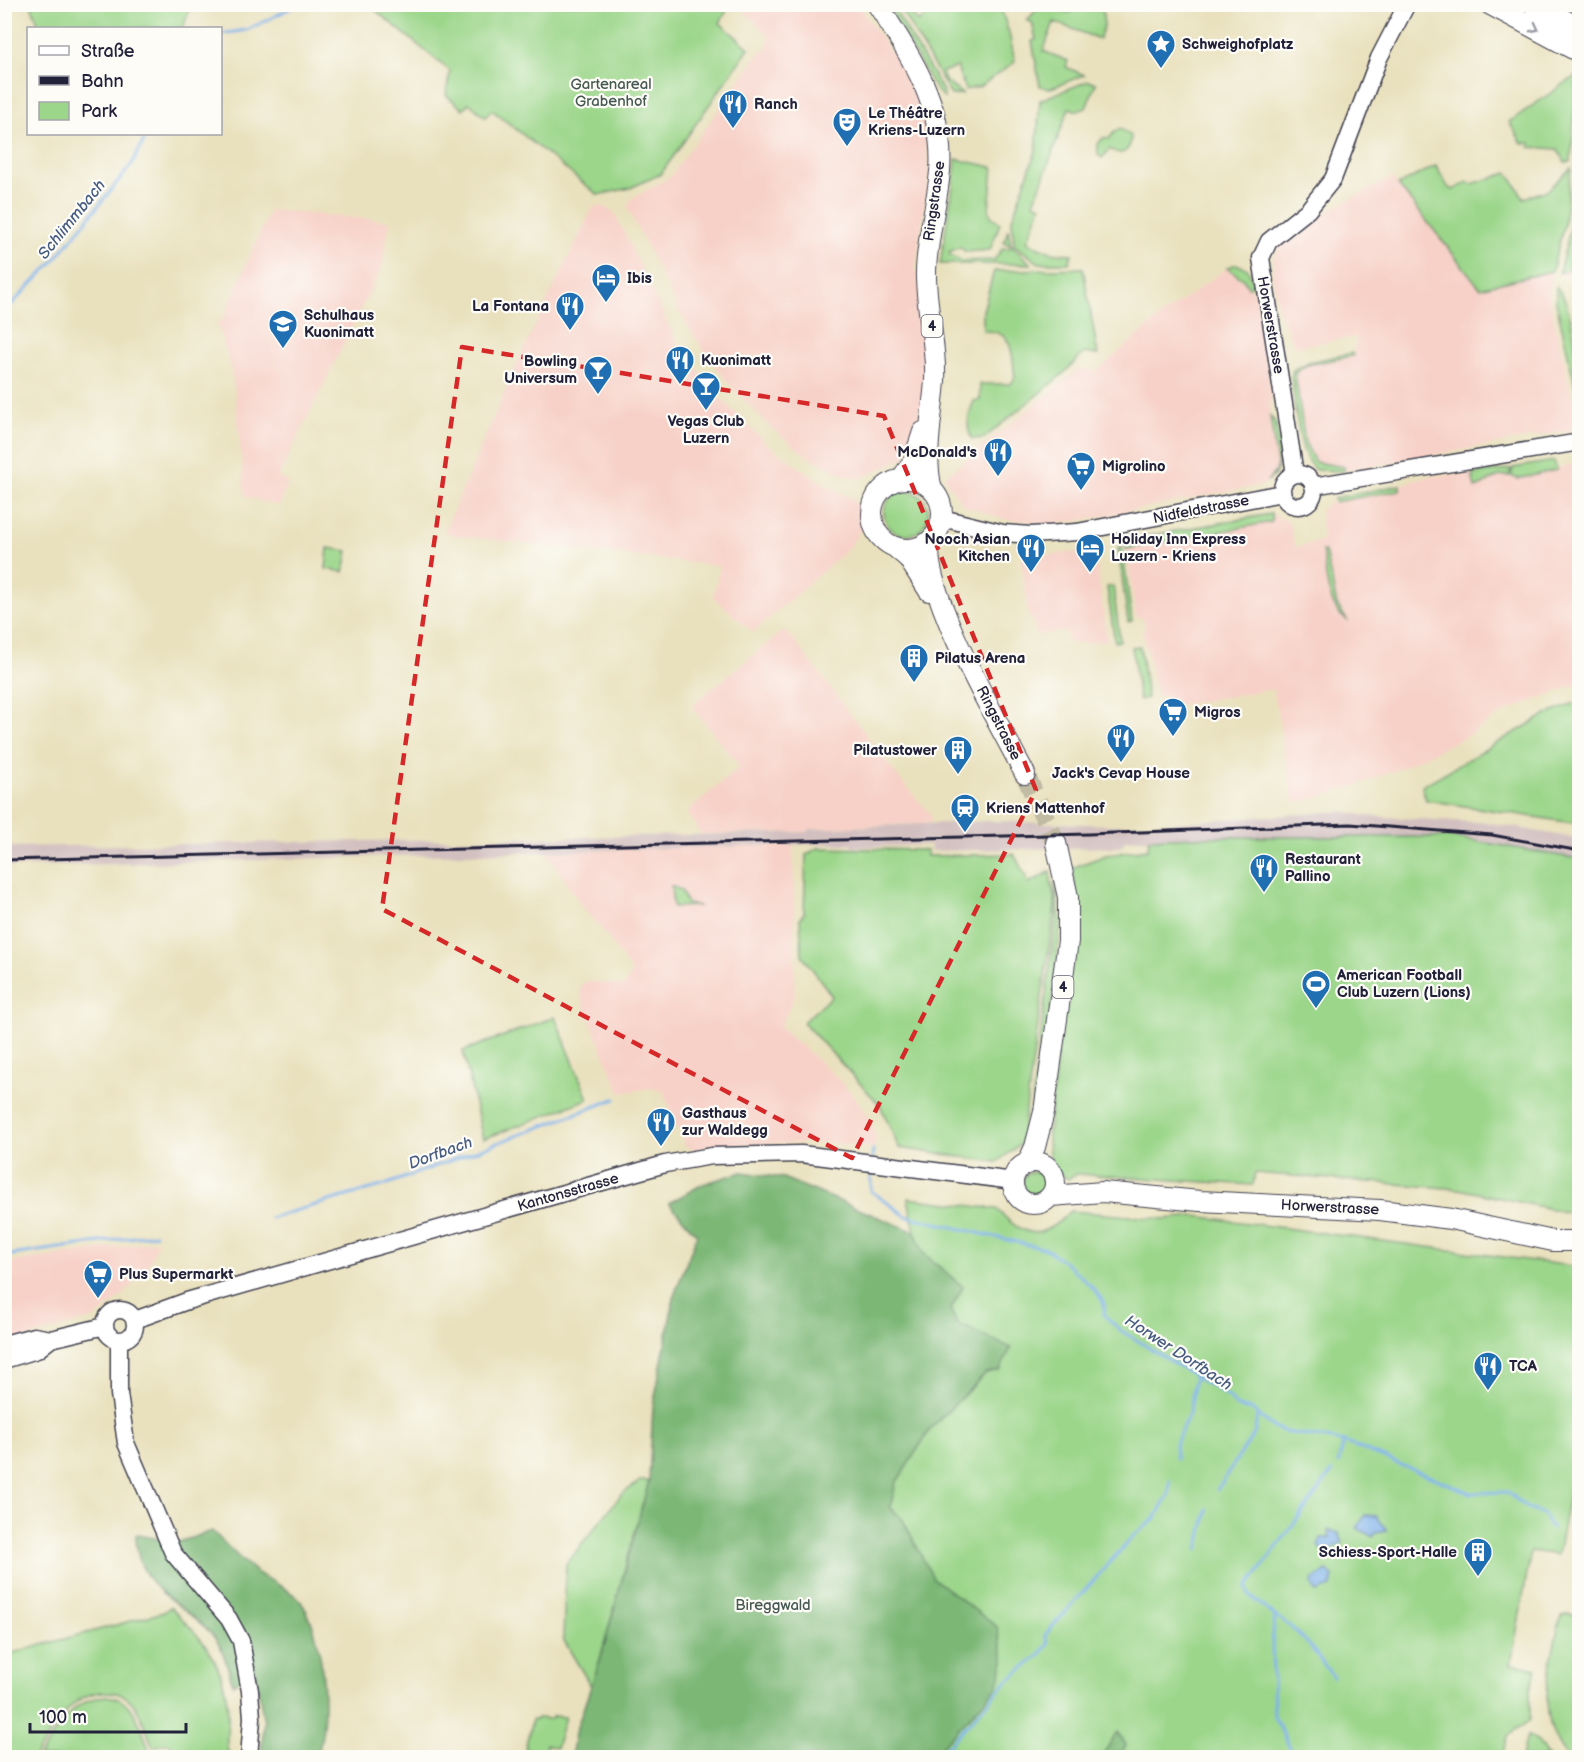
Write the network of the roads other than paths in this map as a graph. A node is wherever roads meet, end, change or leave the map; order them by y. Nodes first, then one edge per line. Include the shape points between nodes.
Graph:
1 (877, 4) edge
2 (1407, 4) edge
3 (1490, 4) edge
4 (1533, 4) edge
5 (1580, 29) edge
6 (1580, 52) edge
7 (932, 413) junction
8 (1580, 442) edge
9 (1295, 474) junction
10 (901, 479) junction
11 (1314, 486) junction
12 (932, 489) junction
13 (1282, 494) junction
14 (942, 518) junction
15 (930, 541) junction
16 (897, 548) junction
17 (942, 608) junction
18 (1025, 774) tunnel mouth
19 (1056, 843) tunnel mouth
20 (1044, 1112) junction
21 (1027, 1164) junction
22 (1051, 1172) junction
23 (1014, 1181) junction
24 (1103, 1192) junction
25 (1050, 1196) junction
26 (1580, 1240) edge
27 (1553, 1241) junction
28 (1580, 1253) edge
29 (135, 1320) junction
30 (105, 1326) junction
31 (51, 1339) junction
32 (119, 1341) junction
33 (4, 1344) edge
34 (4, 1360) edge
35 (249, 1758) edge

1 - 7 main road, Ringstrasse / 4 via 918,69 940,140 940,173 926,266 935,355
2 - 9 street, Horwerstrasse via 1379,58 1333,179 1308,210 1269,241 1261,258
3 -> 6 highway
4 - 5 highway
7 - 10 main road, Ringstrasse / 4 via 912,464
7 - 12 main road, Ringstrasse / 4 via 928,465
8 - 11 street
9 - 11 street via 1306,476
9 - 13 street via 1284,481
10 - 12 main road via 915,480
10 - 16 main road, 4 via 881,491 873,508 878,533
11 - 13 street via 1312,498 1302,506 1289,504
12 - 14 main road, 4 via 940,500
13 - 14 street, Nidfeldstrasse via 1031,536
14 - 15 main road, 4
15 - 16 main road via 914,549
15 - 17 main road, Ringstrasse / 4 via 929,566
16 - 17 main road, Ringstrasse / 4
17 - 18 main road, Ringstrasse / 4
19 - 20 main road, 4 via 1065,876 1069,925
20 - 21 main road, 4
20 - 22 main road, 4 via 1044,1148
21 - 22 main road via 1036,1162
21 - 23 main road
22 - 24 main road, Horwerstrasse
22 - 25 main road via 1055,1187
23 - 25 main road via 1019,1197 1029,1203 1041,1203
23 - 29 street, Kantonsstrasse via 801,1154 712,1156 665,1164 168,1307
24 - 25 main road, Horwerstrasse
24 - 27 main road, Horwerstrasse via 1399,1212
26 - 27 main road, Horwerstrasse
27 - 28 main road, Horwerstrasse
29 - 30 street via 127,1311 115,1311 106,1318
29 - 32 street via 133,1335
30 - 31 street
30 - 32 street via 108,1335
31 - 33 street via 34,1336
31 - 34 street via 37,1350
32 - 35 street via 119,1394 126,1443 173,1553 229,1619 241,1641 252,1719

